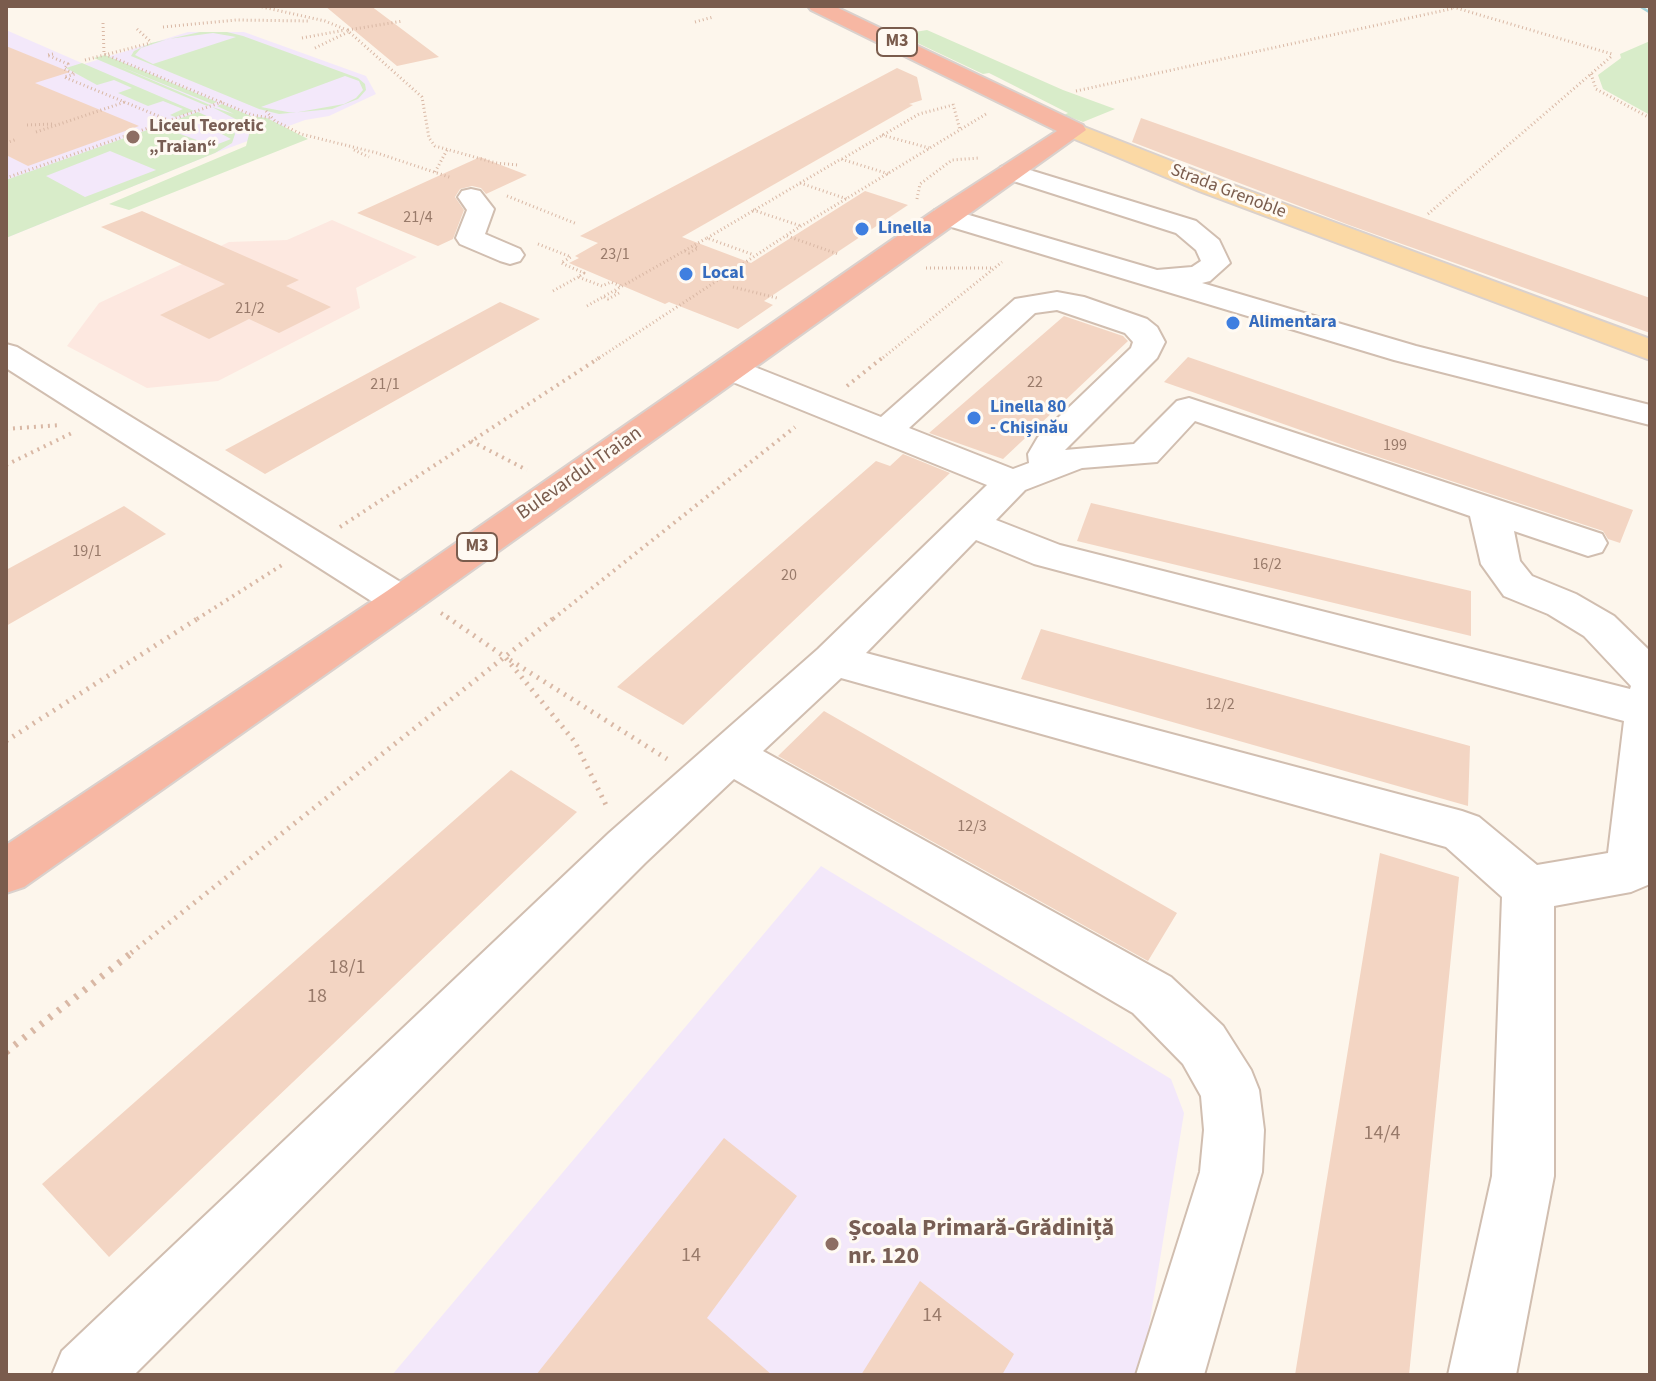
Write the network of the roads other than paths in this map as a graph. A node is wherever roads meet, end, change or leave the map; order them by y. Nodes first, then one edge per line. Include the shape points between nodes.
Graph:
1 (818, 6) edge
2 (1074, 130) junction
3 (1000, 164) junction
4 (467, 189) road end
5 (931, 211) junction
6 (522, 249) road end
7 (1158, 278) junction
8 (1650, 350) edge
9 (6, 354) edge
10 (730, 369) junction
11 (1650, 415) edge
12 (886, 431) junction
13 (1029, 475) junction
14 (1484, 508) junction
15 (969, 523) junction
16 (1588, 543) dead end
17 (401, 601) junction
18 (833, 660) junction
19 (1649, 693) edge
20 (1646, 765) edge
21 (716, 768) junction
22 (6, 872) edge
23 (1528, 888) junction
24 (86, 1375) edge
25 (1170, 1375) edge
26 (1482, 1375) edge

1 - 2 highway, Strada Grenoble / M3
2 - 3 highway, Bulevardul Traian / M3
2 - 8 main road, Strada Grenoble
3 - 5 highway, Bulevardul Traian / M3
3 - 7 lane via 1186,227 1209,246 1216,263 1200,275
4 - 6 lane via 481,209 470,238
5 - 7 lane
5 - 10 highway, Bulevardul Traian / M3
7 - 11 lane via 1405,353
9 - 17 lane
10 - 12 lane
10 - 17 highway, Bulevardul Traian / M3
12 - 13 lane
12 - 13 lane via 1026,305 1073,303 1136,326 1146,334 1146,351 1050,444
13 - 14 lane via 1077,458 1144,454 1189,408
13 - 15 lane
14 - 16 lane
14 - 19 lane via 1493,522 1501,564 1518,586 1599,626
15 - 18 lane
15 - 19 lane via 1048,555
17 - 22 highway, Bulevardul Traian / M3
18 - 21 lane
18 - 23 lane via 1462,831
19 - 20 lane
20 - 23 lane via 1631,871
21 - 24 lane via 627,848
21 - 25 lane via 1152,995 1218,1067 1230,1090 1231,1172
23 - 26 lane via 1523,1176

